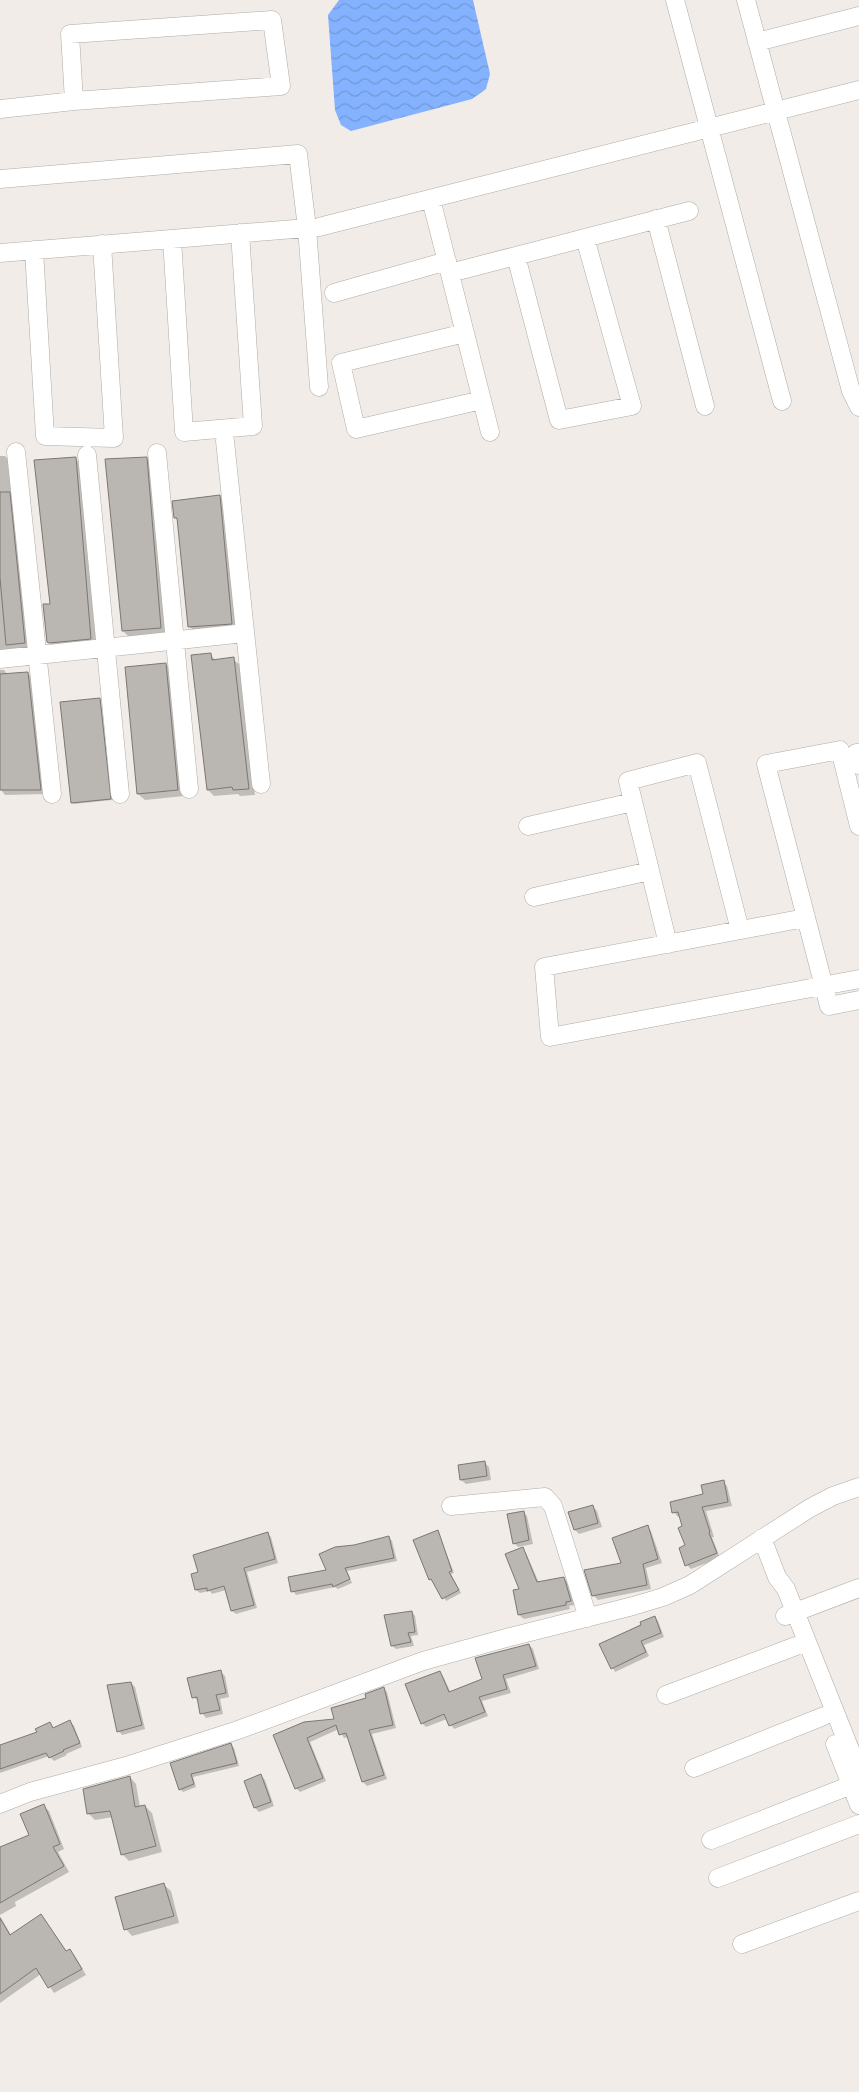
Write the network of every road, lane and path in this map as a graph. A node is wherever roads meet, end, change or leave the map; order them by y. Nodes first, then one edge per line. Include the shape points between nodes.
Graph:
1 (675, 0) edge
2 (746, 0) edge
3 (859, 16) edge
4 (757, 42) junction
5 (859, 90) edge
6 (74, 101) junction
7 (0, 109) edge
8 (776, 111) junction
9 (709, 128) junction
10 (0, 179) edge
11 (431, 199) junction
12 (689, 211) dead end
13 (656, 219) junction
14 (313, 228) junction
15 (240, 233) junction
16 (585, 238) junction
17 (172, 239) junction
18 (102, 244) junction
19 (34, 250) junction
20 (0, 253) edge
21 (516, 256) junction
22 (448, 267) junction
23 (334, 293) dead end
24 (465, 333) junction
25 (319, 387) dead end
26 (482, 400) junction
27 (782, 401) dead end
28 (705, 406) dead end
29 (859, 407) edge
30 (490, 432) dead end
31 (225, 441) dead end
32 (16, 452) dead end
33 (157, 453) dead end
34 (87, 455) dead end
35 (245, 633) junction
36 (175, 640) junction
37 (106, 648) junction
38 (37, 655) junction
39 (0, 659) edge
40 (859, 752) edge
41 (859, 765) edge
42 (260, 784) dead end
43 (189, 789) dead end
44 (52, 794) dead end
45 (120, 794) dead end
46 (633, 802) junction
47 (528, 826) dead end
48 (859, 826) edge
49 (650, 870) junction
50 (534, 897) dead end
51 (805, 918) junction
52 (740, 930) junction
53 (668, 944) junction
54 (859, 979) edge
55 (823, 986) junction
56 (859, 1000) edge
57 (859, 1487) edge
58 (451, 1506) dead end
59 (762, 1538) junction
60 (859, 1588) edge
61 (790, 1614) junction
62 (588, 1618) junction
63 (796, 1646) junction
64 (666, 1695) dead end
65 (824, 1716) junction
66 (694, 1768) dead end
67 (856, 1780) edge
68 (0, 1804) edge
69 (859, 1805) edge
70 (859, 1824) edge
71 (711, 1840) dead end
72 (718, 1878) dead end
73 (859, 1901) edge
74 (742, 1944) dead end

1 - 9 street
2 - 4 street
3 - 4 street
4 - 8 street
5 - 8 street
6 - 6 street via 70,34 272,20 281,86
6 - 7 street
8 - 9 street
8 - 29 street via 851,391
9 - 11 street
9 - 27 street
10 - 14 street via 298,154
11 - 14 street
11 - 22 street
12 - 13 street
13 - 16 street
13 - 28 street
14 - 15 street
14 - 25 street
15 - 17 street
15 - 17 street via 253,426 184,432
16 - 21 street
16 - 21 street via 632,406 559,420
17 - 18 street
18 - 19 street
18 - 19 street via 114,438 45,436
19 - 20 street
21 - 22 street
22 - 23 street
22 - 24 street
24 - 26 street
24 - 26 street via 341,364 356,429
26 - 30 street
31 - 35 street
32 - 38 street
33 - 36 street
34 - 37 street
35 - 36 street
35 - 42 street
36 - 37 street
36 - 43 street
37 - 38 street
37 - 45 street
38 - 39 street
38 - 44 street
40 - 41 street via 856,753
46 - 47 street
46 - 49 street
46 - 52 street via 628,782 697,763
48 - 51 street via 840,750 766,764
49 - 50 street
49 - 53 street
51 - 52 street
51 - 55 street
52 - 53 street
53 - 55 street via 544,967 550,1037
54 - 55 street
55 - 56 street via 829,1006
57 - 59 street via 810,1508
58 - 62 street via 545,1497 553,1506
59 - 61 street via 777,1577 776,1592
59 - 62 street via 690,1585 663,1597
60 - 61 street
61 - 63 street
61 - 67 street
62 - 68 street via 423,1661 238,1730 126,1766 30,1792
63 - 64 street
63 - 65 street
65 - 66 street
65 - 67 street
67 - 69 street
67 - 71 street
70 - 72 street
73 - 74 street

